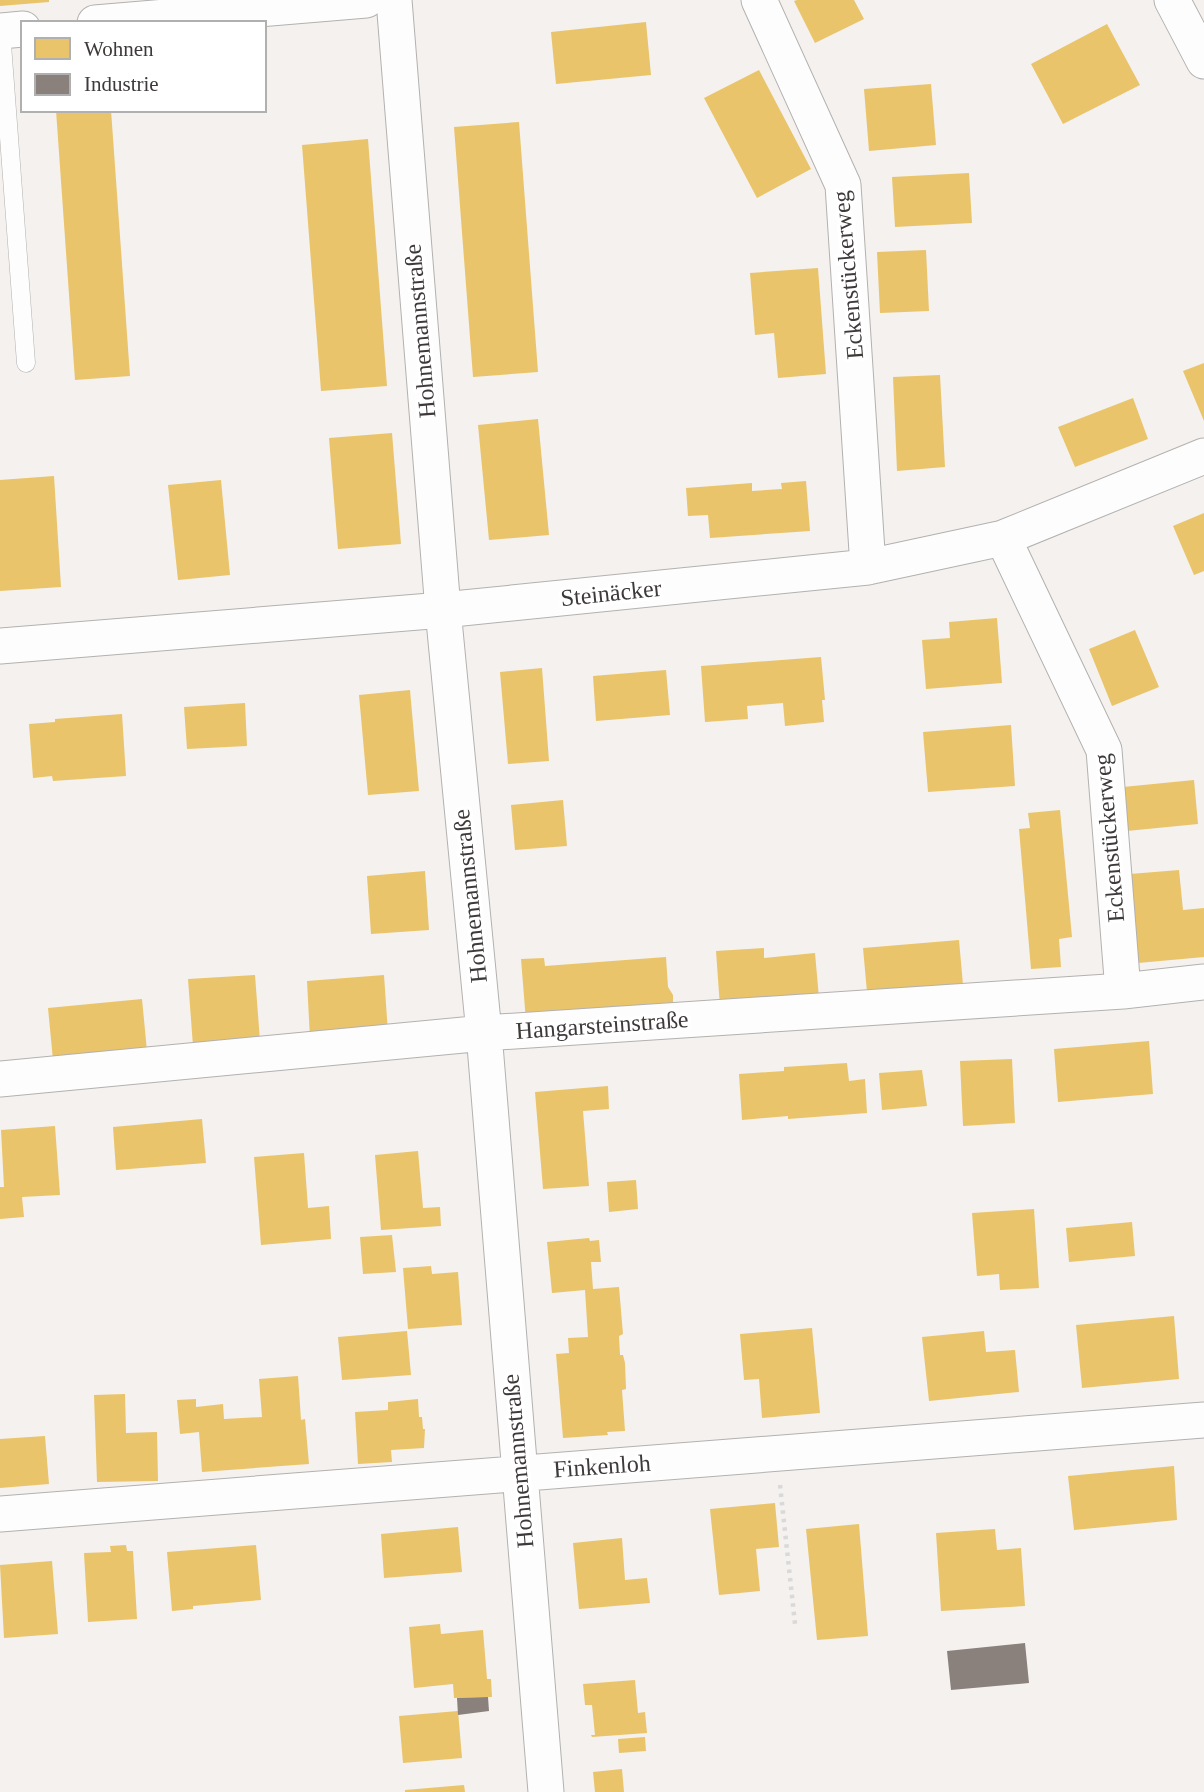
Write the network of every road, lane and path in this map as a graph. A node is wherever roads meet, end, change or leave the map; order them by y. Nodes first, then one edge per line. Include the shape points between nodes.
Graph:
1 (366, 0) edge
2 (394, 0) edge
3 (759, 0) edge
4 (1172, 0) edge
5 (119, 21) edge
6 (8, 30) edge
7 (1204, 61) edge
8 (26, 363) dead end
9 (1204, 456) edge
10 (1003, 538) junction
11 (869, 567) junction
12 (443, 610) junction
13 (0, 646) edge
14 (1204, 982) edge
15 (1123, 991) junction
16 (484, 1033) junction
17 (0, 1079) edge
18 (1204, 1420) edge
19 (777, 1453) junction
20 (518, 1472) junction
21 (0, 1514) edge
22 (795, 1624) dead end
23 (546, 1792) edge

1 - 5 street
2 - 12 street, Hohnemannstraße
3 - 11 street, Eckenstückerweg via 843,185
4 - 7 street
6 - 8 lane
9 - 10 street, Steinäcker
10 - 11 street, Steinäcker
10 - 15 street, Eckenstückerweg via 1104,750
11 - 12 street, Steinäcker
12 - 13 street, Steinäcker
12 - 16 street, Hohnemannstraße
14 - 15 street, Hangarsteinstraße
15 - 16 street, Hangarsteinstraße
16 - 17 street, Hangarsteinstraße
16 - 20 street, Hohnemannstraße
18 - 19 street, Finkenloh
19 - 20 street, Finkenloh
19 - 22 path
20 - 21 street, Finkenloh
20 - 23 street, Hohnemannstraße

